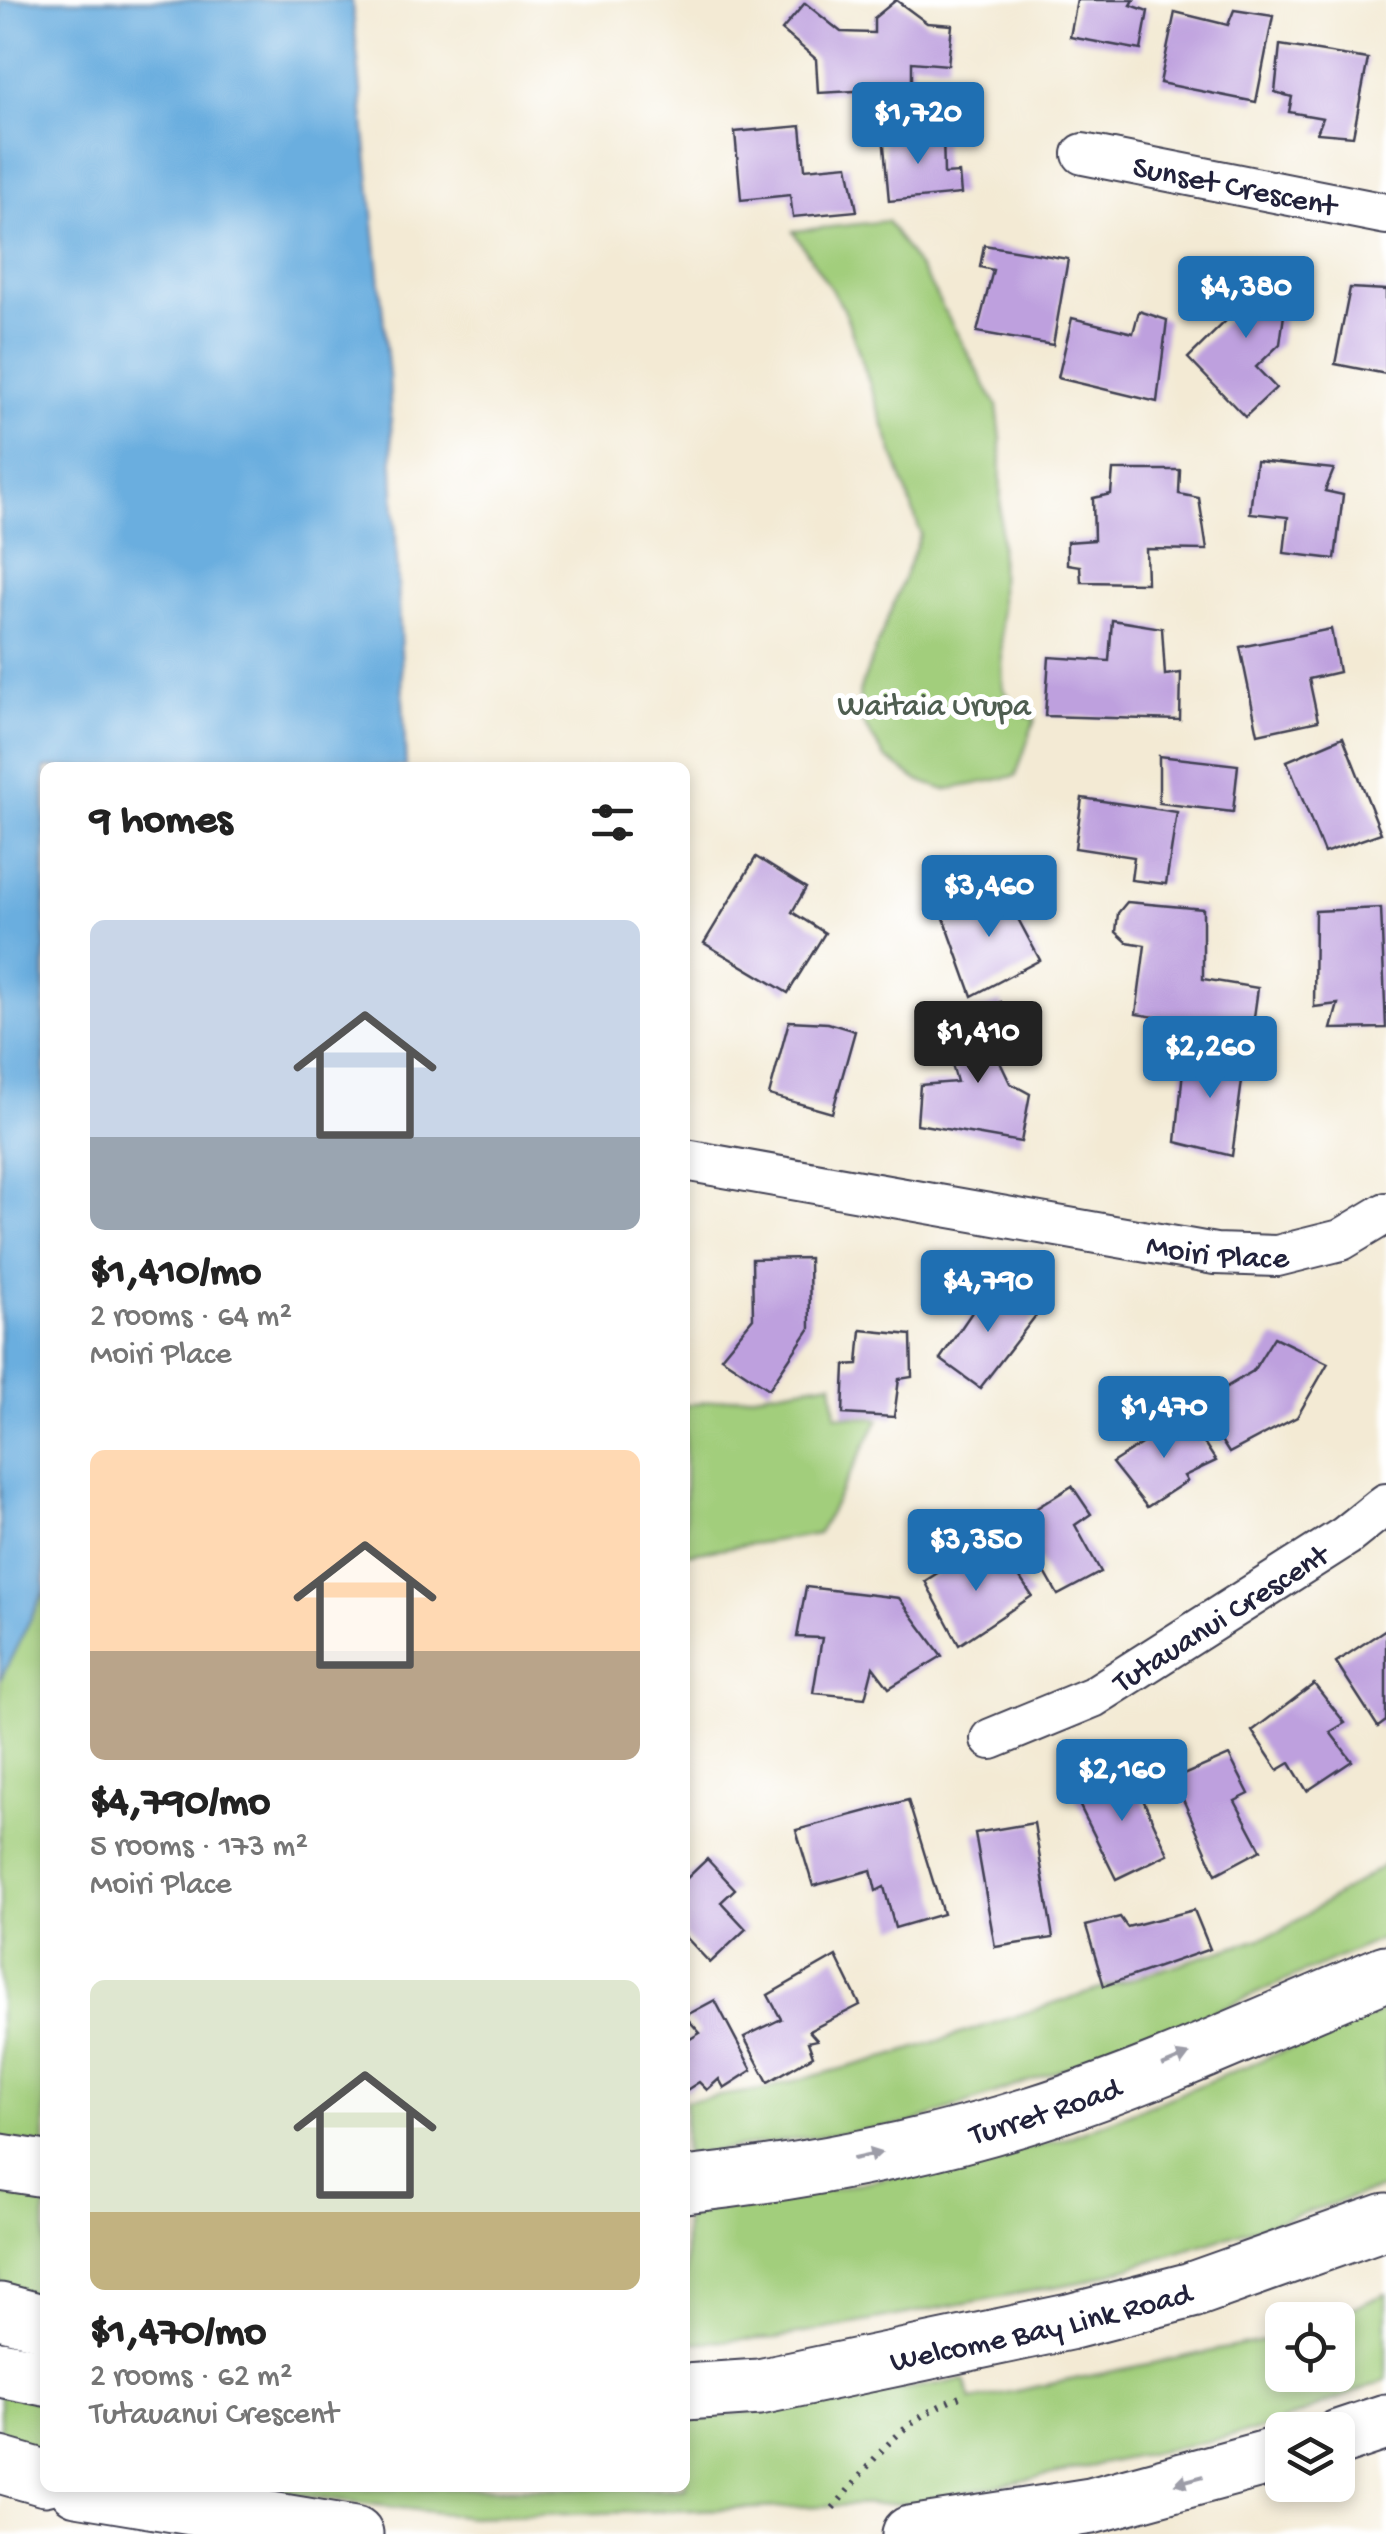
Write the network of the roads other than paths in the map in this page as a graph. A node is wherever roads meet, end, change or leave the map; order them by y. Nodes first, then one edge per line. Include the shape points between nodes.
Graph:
1 (1083, 154) dead end
2 (1386, 214) edge
3 (690, 1161) edge
4 (1386, 1213) edge
5 (1386, 1504) edge
6 (991, 1739) dead end
7 (1386, 1973) edge
8 (0, 2162) edge
9 (40, 2168) edge
10 (690, 2184) edge
11 (1386, 2221) edge
12 (0, 2311) edge
13 (40, 2321) edge
14 (0, 2370) edge
15 (40, 2377) edge
16 (690, 2392) edge
17 (1386, 2422) edge
18 (1355, 2432) edge
19 (1265, 2459) edge
20 (0, 2465) edge
21 (40, 2477) edge
22 (90, 2492) edge
23 (109, 2492) edge
24 (219, 2534) edge
25 (355, 2534) edge
26 (910, 2534) edge

1 - 2 street, Sunset Crescent
3 - 4 street, Moiri Place via 1215,1254 1277,1256 1341,1240
5 - 6 street, Tutauanui Crescent via 1094,1697
10 -> 7 main road, Turret Road via 789,2172 1036,2114
8 - 9 main road
11 - 16 main road, Welcome Bay Link Road via 1192,2290 1069,2322 759,2387
12 - 13 main road
14 - 15 main road
17 - 18 main road
19 -> 26 main road via 1091,2506
20 - 21 main road
22 - 24 main road
23 - 25 main road

